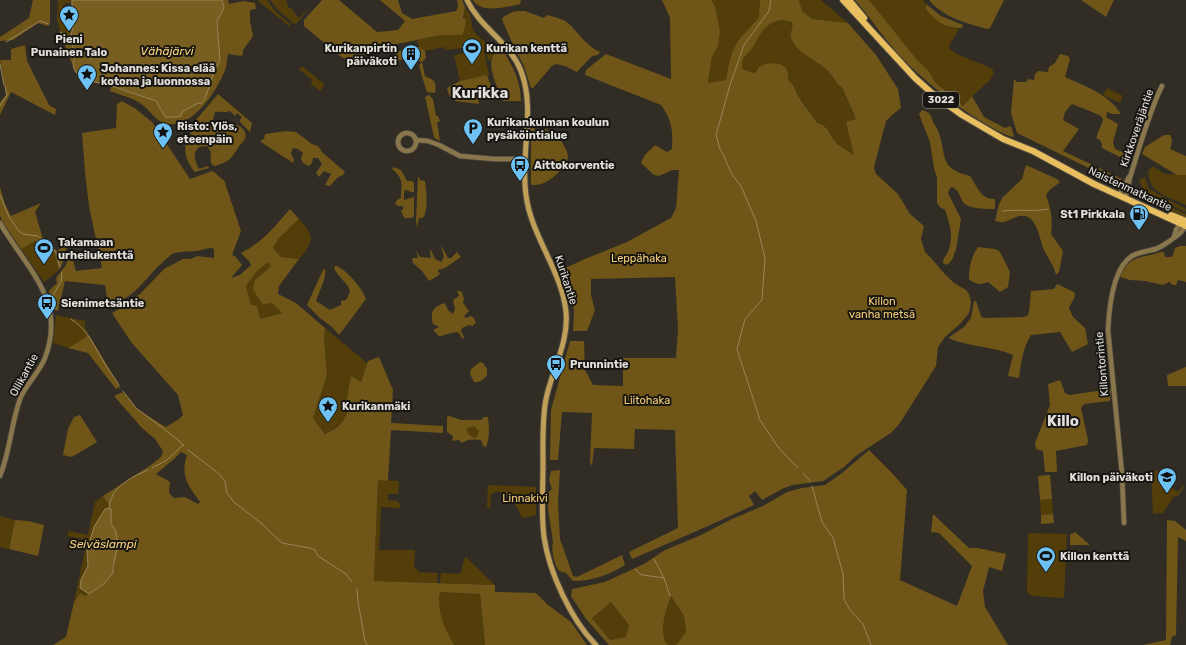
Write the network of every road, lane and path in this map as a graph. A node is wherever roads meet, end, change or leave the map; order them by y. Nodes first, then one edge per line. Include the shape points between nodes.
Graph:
1 (468, 0) edge
2 (842, 0) edge
3 (849, 0) edge
4 (880, 41) junction
5 (1162, 86) dead end
6 (416, 140) dead end
7 (525, 159) junction
8 (1123, 195) junction
9 (0, 223) edge
10 (1184, 223) edge
11 (0, 476) edge
12 (1124, 523) dead end
13 (596, 645) edge

1 - 7 main road, Kurikantie via 479,19 508,48 521,72 527,106
2 - 4 main road, Naistenmatkantie / 3022
3 - 4 main road, Naistenmatkantie / 3022
4 - 8 main road, Naistenmatkantie / 3022 via 904,68 934,95 978,125 1023,151
5 - 8 street, Kirkkoveräjäntie
6 - 7 street via 439,145 460,156
7 - 13 main road, Kurikantie via 524,182 528,206 560,285 566,318 565,337 546,400 542,503 544,539 566,601
8 - 10 main road, Naistenmatkantie / 3022
9 - 11 street, Ollikantie via 43,289 50,312 50,326 49,345 44,360 21,397
10 - 12 street, Killontorintie via 1176,230 1174,237 1161,247 1133,255 1127,261 1118,274 1110,310 1109,350 1122,474

